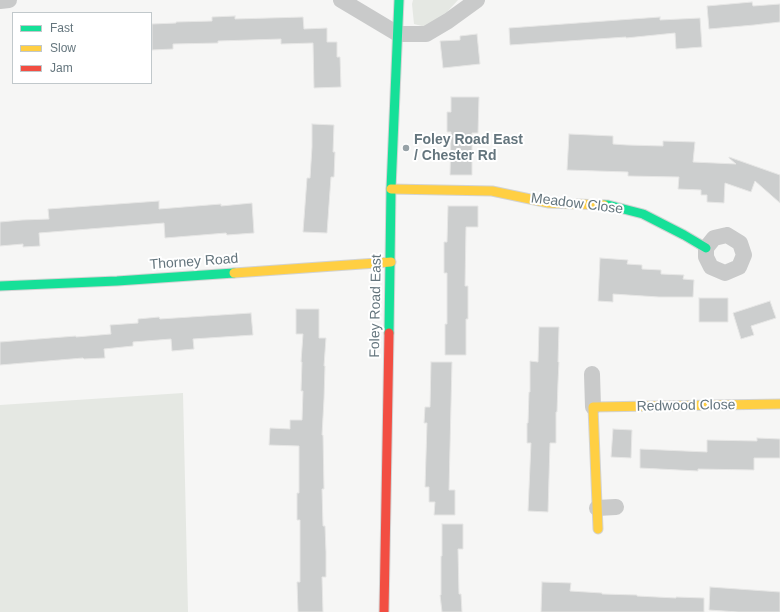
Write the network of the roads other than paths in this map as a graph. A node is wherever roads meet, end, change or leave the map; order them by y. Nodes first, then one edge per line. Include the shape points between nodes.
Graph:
1 (0, 0) edge
2 (9, 0) edge
3 (342, 0) edge
4 (398, 0) edge
5 (477, 0) edge
6 (398, 34) junction
7 (391, 189) junction
8 (706, 248) dead end
9 (391, 262) junction
10 (0, 286) edge
11 (592, 374) dead end
12 (780, 404) edge
13 (593, 407) junction
14 (616, 507) dead end
15 (597, 508) junction
16 (598, 529) dead end
17 (384, 612) edge

1 - 2 street
3 - 6 street
4 - 6 street, Foley Road East
5 - 6 street via 426,34
6 - 7 street, Foley Road East
7 - 8 street, Meadow Close via 492,191 549,203 608,205 643,214
7 - 9 street, Foley Road East
9 - 10 street, Thorney Road via 117,281
9 - 17 street, Foley Road East
11 - 13 street
12 - 13 street, Redwood Close
13 - 15 street
14 - 15 street
15 - 16 street

